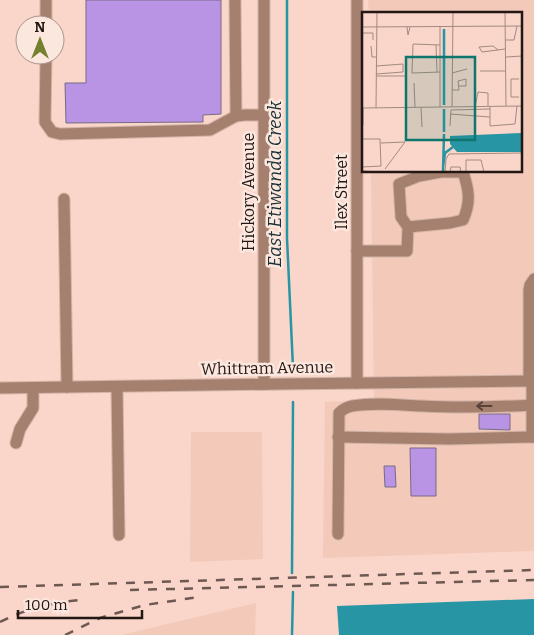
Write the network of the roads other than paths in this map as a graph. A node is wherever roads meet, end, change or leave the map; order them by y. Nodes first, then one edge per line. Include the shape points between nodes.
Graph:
1 (46, 0) edge
2 (236, 0) edge
3 (264, 0) edge
4 (357, 0) edge
5 (46, 15) edge
6 (46, 65) edge
7 (264, 115) junction
8 (236, 116) junction
9 (360, 122) edge
10 (64, 198) dead end
11 (408, 227) junction
12 (357, 251) junction
13 (534, 278) edge
14 (532, 382) edge
15 (357, 383) junction
16 (390, 383) junction
17 (264, 384) junction
18 (116, 386) junction
19 (67, 387) junction
20 (0, 388) edge
21 (33, 388) junction
22 (397, 404) junction
23 (533, 405) edge
24 (533, 437) edge
25 (338, 438) junction
26 (16, 442) dead end
27 (338, 534) dead end
28 (119, 535) dead end

1 - 5 street
2 - 8 street
3 - 7 street, Hickory Avenue
4 - 9 street, Ilex Street
6 - 8 street via 45,122 52,132 210,130
7 - 8 street
7 - 17 street, Hickory Avenue
9 - 12 street, Ilex Street
10 - 19 street
11 - 11 street via 401,217 399,184 419,176 463,172 468,188 468,210 463,220
11 - 12 street via 407,251
12 - 15 street, Ilex Street
13 - 14 street via 530,285
14 - 16 street, Whittram Avenue
14 - 23 street
15 - 16 street, Whittram Avenue
15 - 17 street, Whittram Avenue
16 - 22 street
17 - 18 street, Whittram Avenue
18 - 19 street, Whittram Avenue
18 - 28 street
19 - 21 street, Whittram Avenue
20 - 21 street, Whittram Avenue
21 - 26 street via 33,408
23 -> 22 street
22 - 25 street via 353,406 341,410
23 - 24 street
24 - 25 street
25 - 27 street

